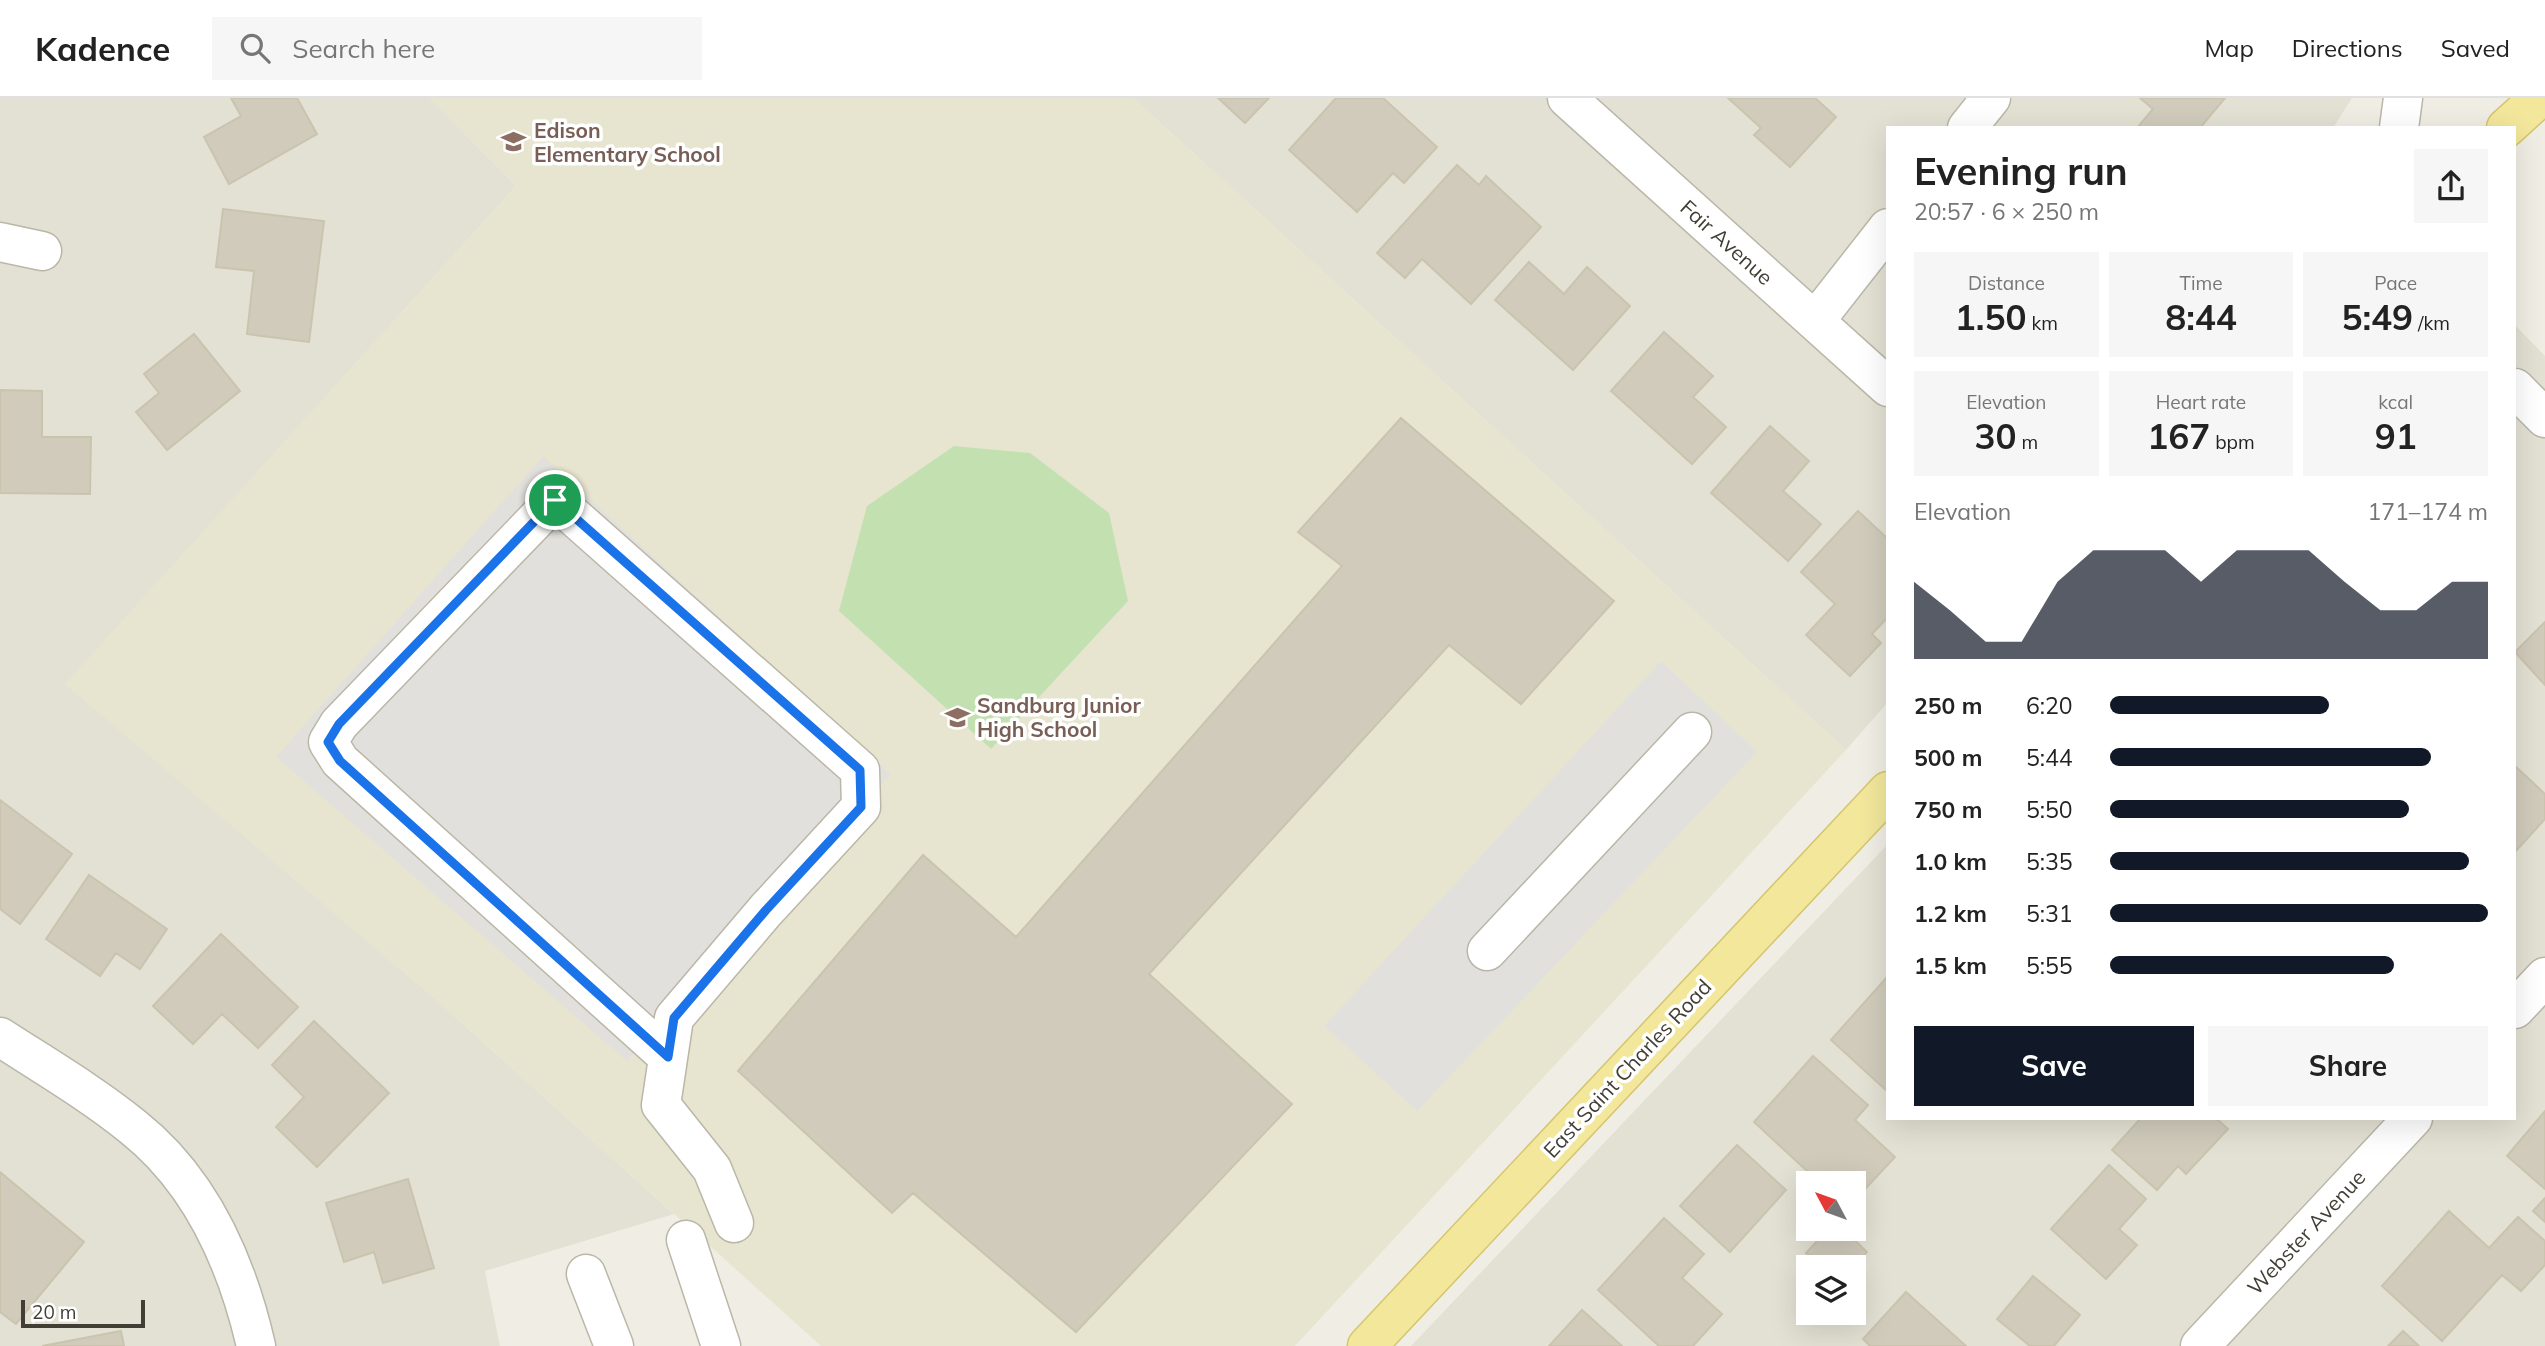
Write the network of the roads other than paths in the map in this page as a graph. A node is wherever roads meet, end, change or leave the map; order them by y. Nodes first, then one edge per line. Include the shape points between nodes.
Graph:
1 (1567, 98) edge
2 (1991, 98) edge
3 (2403, 98) edge
4 (2525, 98) edge
5 (2539, 98) edge
6 (1969, 126) edge
7 (2399, 126) edge
8 (2502, 126) edge
9 (2508, 126) edge
10 (1886, 231) edge
11 (0, 242) edge
12 (42, 251) dead end
13 (1815, 321) junction
14 (1886, 385) edge
15 (2516, 389) edge
16 (2545, 418) edge
17 (1692, 732) dead end
18 (1886, 793) edge
19 (1487, 951) dead end
20 (2545, 977) edge
21 (2516, 1008) edge
22 (0, 1037) edge
23 (668, 1057) junction
24 (2411, 1120) edge
25 (734, 1223) dead end
26 (686, 1240) dead end
27 (586, 1274) dead end
28 (256, 1346) edge
29 (614, 1346) edge
30 (721, 1346) edge
31 (1367, 1346) edge
32 (2200, 1346) edge

1 - 13 street, Fair Avenue
2 - 6 street
3 - 7 street
4 - 8 main road
5 - 9 main road
10 - 13 street
11 - 12 street
13 - 14 street, Fair Avenue
15 - 16 street
17 - 19 street
18 - 31 main road, East Saint Charles Road
20 - 21 street
22 - 28 street via 135,1128 168,1162 225,1248
23 - 23 street via 674,1018 861,807 860,770 555,500 339,724 328,742 340,761
23 - 25 street via 661,1105 712,1169
24 - 32 street, Webster Avenue
26 - 30 street
27 - 29 street

